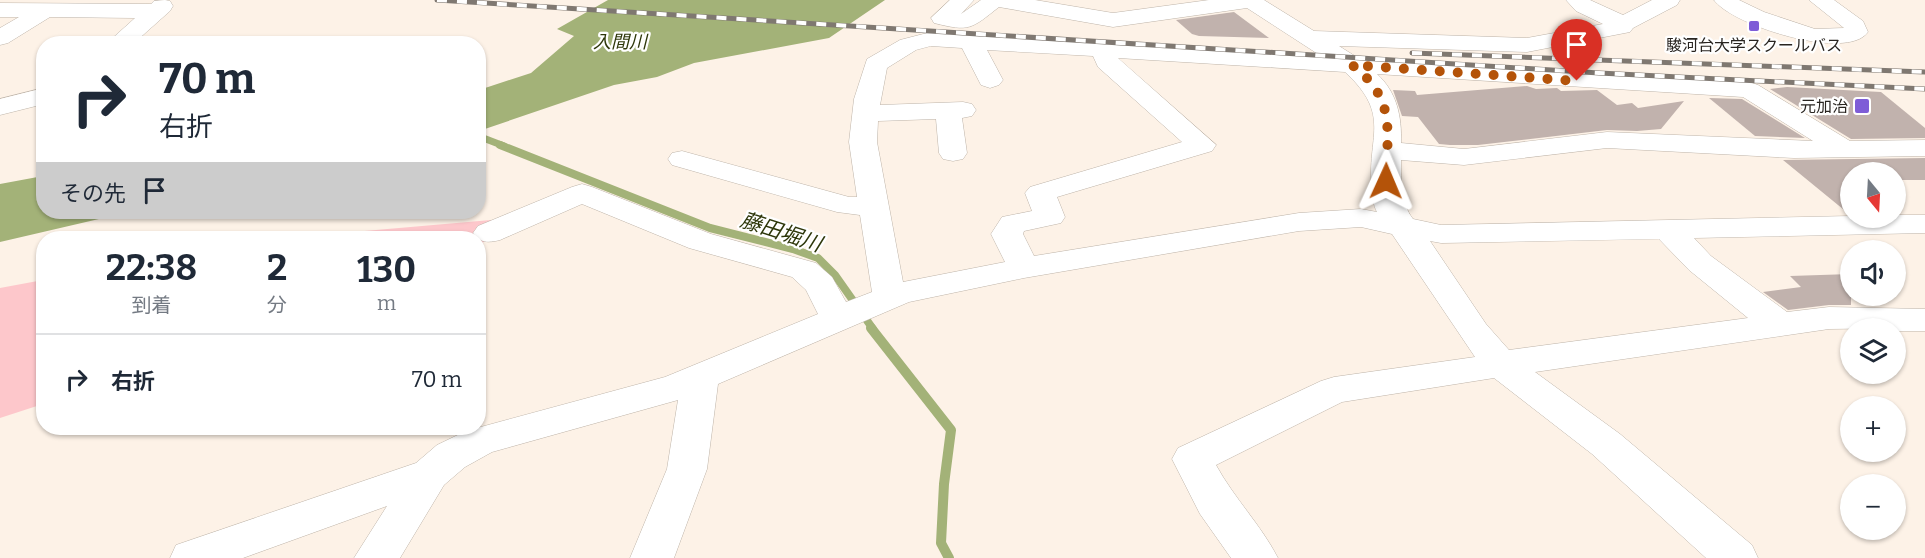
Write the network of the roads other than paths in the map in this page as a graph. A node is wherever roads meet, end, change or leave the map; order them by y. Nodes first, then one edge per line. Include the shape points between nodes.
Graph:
1 (995, 0) edge
2 (1137, 0) edge
3 (1250, 0) edge
4 (1577, 0) edge
5 (1668, 0) edge
6 (1725, 0) edge
7 (1820, 0) edge
8 (163, 6) edge
9 (0, 10) edge
10 (46, 10) junction
11 (1156, 14) junction
12 (966, 21) edge
13 (1623, 24) junction
14 (127, 36) edge
15 (0, 38) edge
16 (1308, 38) junction
17 (1103, 49) junction
18 (1352, 65) junction
19 (1497, 76) junction
20 (990, 80) dead end
21 (1521, 96) dead end
22 (36, 98) edge
23 (0, 106) edge
24 (866, 113) junction
25 (1925, 148) edge
26 (1387, 150) junction
27 (1846, 150) junction
28 (953, 153) dead end
29 (682, 159) dead end
30 (874, 206) junction
31 (1925, 224) edge
32 (1404, 227) junction
33 (1668, 230) junction
34 (489, 233) dead end
35 (1024, 268) junction
36 (862, 308) junction
37 (1925, 320) edge
38 (1779, 324) junction
39 (1500, 364) junction
40 (700, 378) junction
41 (430, 474) junction
42 (192, 558) edge
43 (376, 558) edge
44 (652, 558) edge
45 (1256, 558) edge
46 (1736, 558) edge

1 - 11 street via 1113,20
1 - 12 street
2 - 11 street
3 - 11 street
3 - 16 street
4 - 13 street
5 - 13 street
6 - 7 street via 1736,8 1806,34 1837,37 1856,32 1854,26
8 - 10 street
8 - 14 street
9 - 10 street
10 - 15 street
12 - 17 street
12 - 20 street
12 - 24 street via 944,39 908,45 876,64
13 - 16 street via 1527,45
16 - 18 street
17 - 18 street
17 - 35 street via 1107,62 1202,145 1040,193 1050,217 1013,224 1007,234
18 - 19 street
18 - 26 street via 1366,75 1386,106
19 - 21 street
19 - 27 street via 1749,90
22 - 23 street
24 - 28 street via 955,110
24 - 30 street via 863,142
25 - 27 street
26 - 27 street via 1464,157 1607,140
26 - 32 street via 1390,209
29 - 30 street via 848,206
30 - 36 street
31 - 33 street
32 - 33 street via 1441,234
32 - 35 street via 1361,218 1299,222
32 - 39 street
33 - 38 street via 1700,263
34 - 36 street via 582,193 700,241 804,270
35 - 36 street
36 - 40 street
37 - 38 street via 1829,318
38 - 39 street
39 - 45 street via 1334,390 1192,459 1215,502
39 - 46 street via 1606,444
40 - 41 street via 480,441 451,456
40 - 44 street via 687,469
41 - 42 street
41 - 43 street

